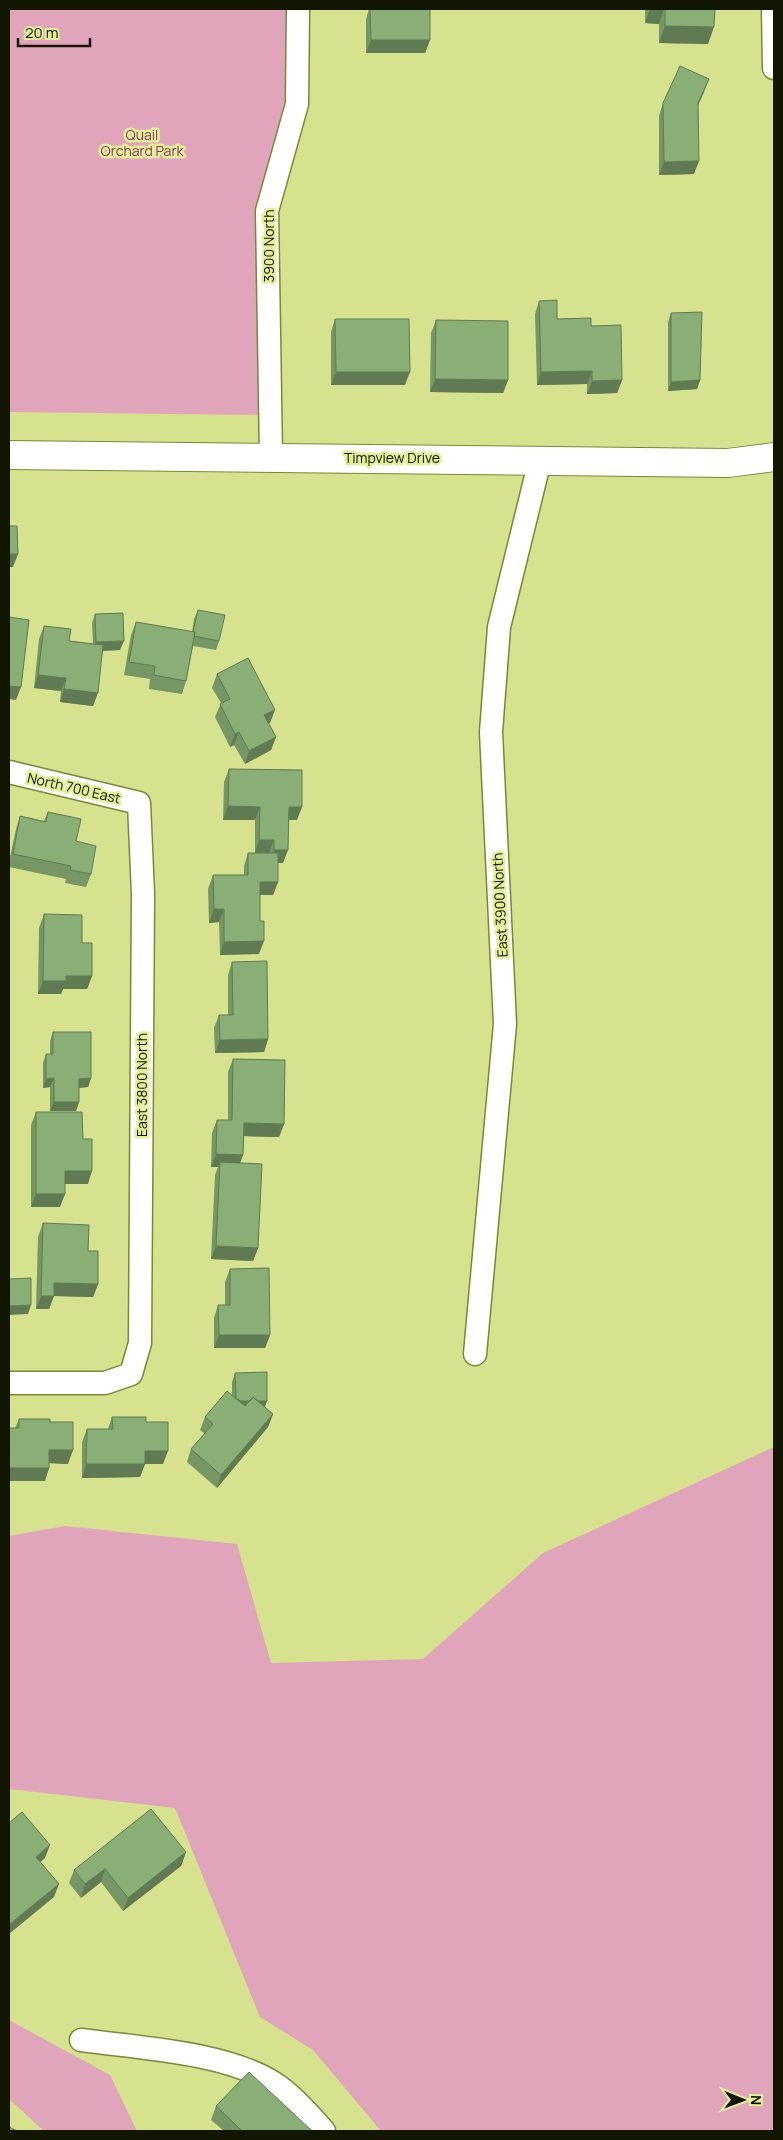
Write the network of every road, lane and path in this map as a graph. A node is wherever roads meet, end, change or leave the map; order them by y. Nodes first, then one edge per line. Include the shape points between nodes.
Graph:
1 (298, 9) edge
2 (773, 9) edge
3 (774, 68) edge
4 (9, 455) edge
5 (271, 457) junction
6 (774, 457) edge
7 (540, 460) junction
8 (9, 772) edge
9 (139, 803) joint
10 (475, 1354) dead end
11 (9, 1383) edge
12 (81, 2040) dead end
13 (324, 2131) edge

1 - 5 street, 3900 North via 297,104 267,211
2 - 3 street
4 - 5 street, Timpview Drive
5 - 7 street, Timpview Drive
6 - 7 street, Timpview Drive via 728,463
7 - 10 street, East 3900 North via 499,627 491,732 505,1024
8 - 9 street, North 700 East
9 - 11 street, East 3800 North via 143,894 140,1343 131,1374 105,1383
12 - 13 street via 172,2052 239,2066 275,2084

